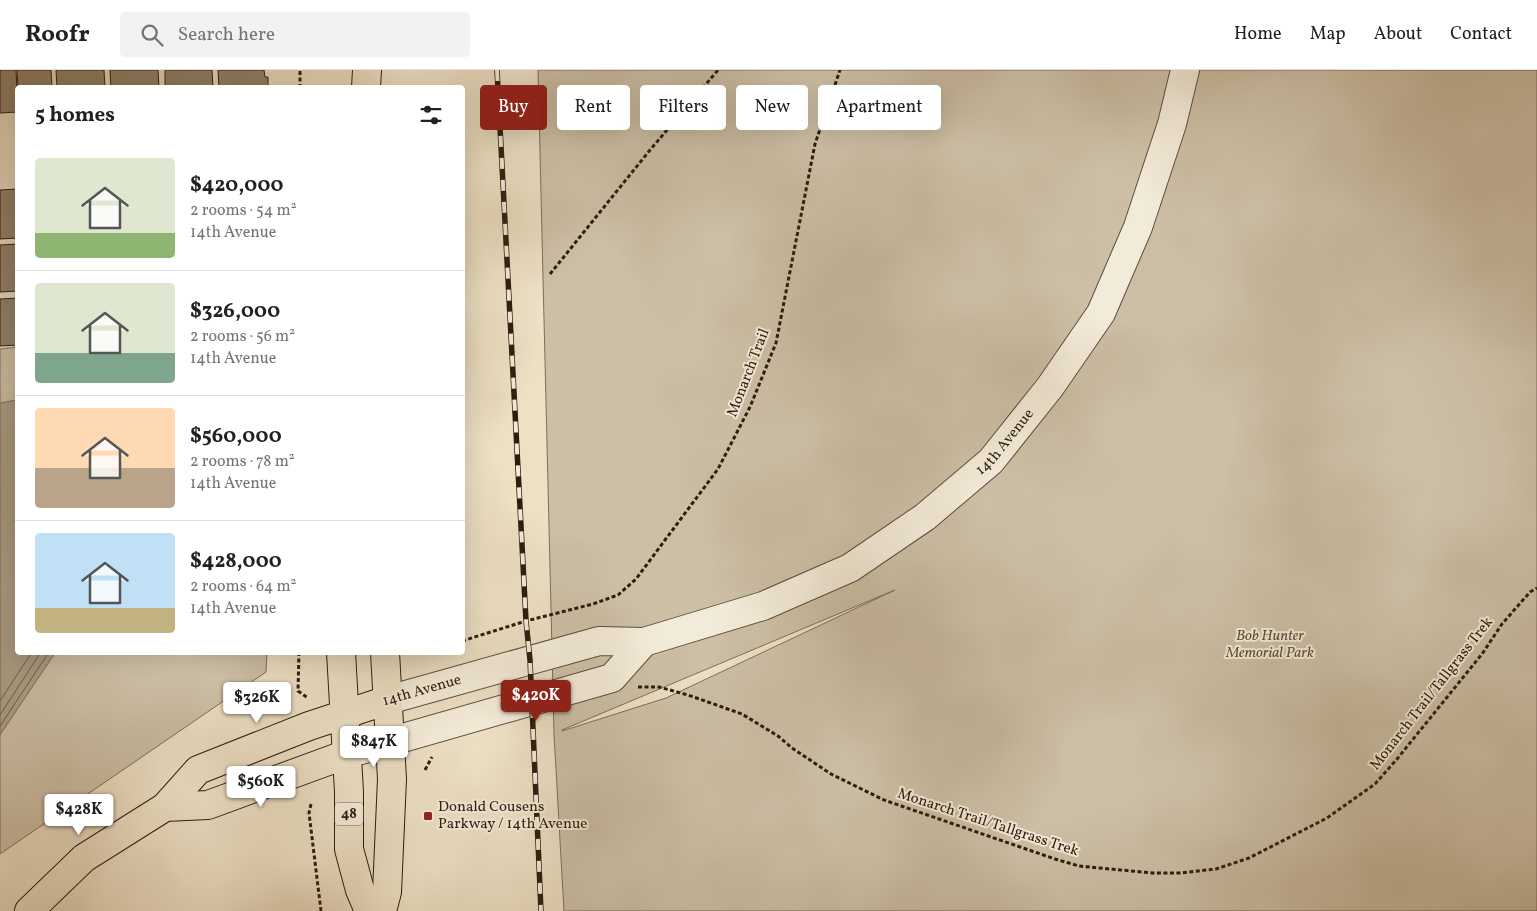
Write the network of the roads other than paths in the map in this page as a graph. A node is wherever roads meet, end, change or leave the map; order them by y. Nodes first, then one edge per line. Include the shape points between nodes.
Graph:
1 (367, 70) edge
2 (1185, 70) edge
3 (366, 85) edge
4 (644, 642) junction
5 (341, 655) edge
6 (385, 655) edge
7 (388, 700) junction
8 (345, 714) junction
9 (390, 742) junction
10 (347, 754) junction
11 (164, 807) junction
12 (29, 911) edge
13 (369, 911) edge
14 (382, 911) edge

1 - 3 main road
2 - 4 street, 14th Avenue via 1172,124 1138,227 1101,313 1050,388 991,461 925,517 850,568 763,606
4 - 7 street, 14th Avenue via 599,640
4 - 9 street, 14th Avenue via 612,678
5 - 8 main road, 48
6 - 7 main road
7 - 8 main road, 14th Avenue
7 - 9 main road
8 - 10 main road, 48
8 - 11 main road, 14th Avenue via 198,770
9 - 10 street, 14th Avenue
9 - 14 main road via 391,833 387,892
10 - 11 main road, 14th Avenue via 208,805
10 - 13 main road, 48 via 349,849
11 - 12 main road, 14th Avenue via 84,858

